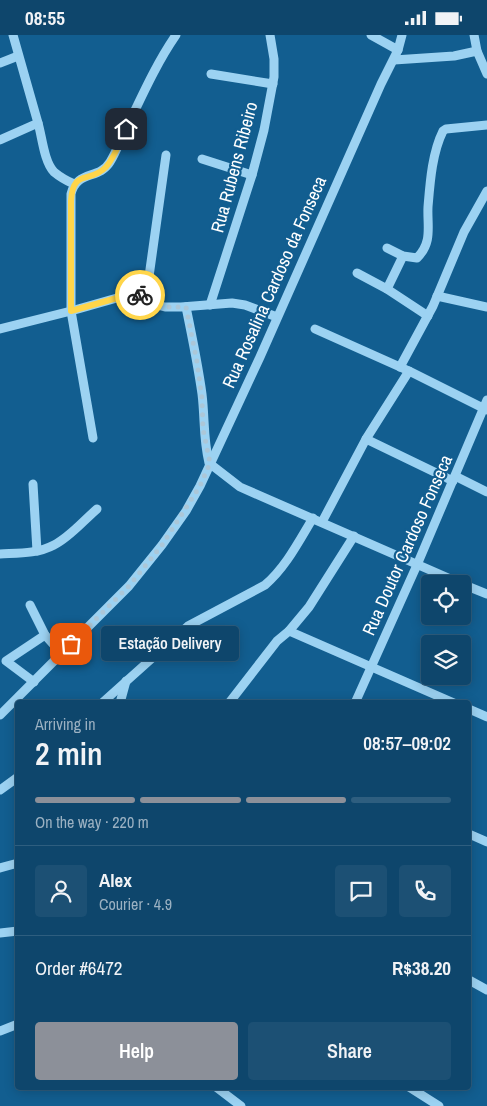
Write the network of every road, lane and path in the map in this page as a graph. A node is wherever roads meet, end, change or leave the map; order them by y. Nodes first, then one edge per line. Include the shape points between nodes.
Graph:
1 (13, 35) edge
2 (176, 35) edge
3 (270, 35) edge
4 (371, 35) edge
5 (402, 35) edge
6 (474, 35) edge
7 (398, 50) junction
8 (477, 51) junction
9 (18, 56) junction
10 (394, 60) junction
11 (0, 63) edge
12 (487, 74) edge
13 (211, 75) dead end
14 (273, 84) junction
15 (38, 123) junction
16 (487, 125) edge
17 (0, 140) edge
18 (166, 155) dead end
19 (202, 159) dead end
20 (252, 175) junction
21 (74, 184) junction
22 (487, 191) edge
23 (387, 248) dead end
24 (403, 256) junction
25 (357, 273) dead end
26 (387, 289) junction
27 (437, 296) junction
28 (146, 298) junction
29 (210, 305) junction
30 (186, 307) junction
31 (487, 307) edge
32 (71, 311) junction
33 (428, 316) junction
34 (277, 317) junction
35 (0, 329) edge
36 (315, 329) dead end
37 (404, 369) junction
38 (486, 406) edge
39 (93, 438) dead end
40 (366, 439) junction
41 (210, 463) junction
42 (454, 479) junction
43 (34, 484) dead end
44 (487, 492) edge
45 (97, 509) dead end
46 (313, 518) junction
47 (322, 522) junction
48 (354, 536) junction
49 (37, 551) junction
50 (0, 554) edge
51 (417, 565) junction
52 (441, 575) edge
53 (471, 588) edge
54 (487, 594) edge
55 (30, 605) dead end
56 (289, 631) junction
57 (45, 635) junction
58 (62, 654) junction
59 (3, 661) edge
60 (372, 666) junction
61 (126, 681) junction
62 (34, 682) junction
63 (15, 700) edge
64 (15, 700) edge
65 (105, 700) edge
66 (121, 700) edge
67 (231, 700) edge
68 (356, 700) edge
69 (447, 700) edge
70 (471, 710) edge
71 (0, 715) edge
72 (487, 717) edge
73 (15, 779) edge
74 (0, 790) edge
75 (471, 835) edge
76 (487, 842) edge
77 (15, 864) edge
78 (0, 868) edge
79 (15, 931) edge
80 (0, 933) edge
81 (471, 981) edge
82 (487, 990) edge
83 (15, 1025) edge
84 (0, 1031) edge
85 (220, 1090) edge
86 (414, 1090) edge
87 (240, 1106) edge
88 (439, 1106) edge

1 - 9 street
2 - 21 street via 110,162 100,172
3 - 14 street, Rua Rubens Ribeiro via 274,59
4 - 7 street
5 - 7 street, Rua Rosalina Cardoso da Fonseca
6 - 8 street
7 - 10 street, Rua Rosalina Cardoso da Fonseca
8 - 10 street
8 - 12 street
9 - 11 street
9 - 15 street
10 - 34 street, Rua Rosalina Cardoso da Fonseca
13 - 14 street
14 - 20 street, Rua Rubens Ribeiro
15 - 17 street
15 - 21 street via 52,171
16 - 24 street via 443,131 431,178 428,239 417,258
18 - 28 street
19 - 20 street
20 - 29 street, Rua Rubens Ribeiro
21 - 32 street via 71,201
22 - 27 street via 464,232
23 - 24 street
24 - 26 street
25 - 26 street
26 - 33 street
27 - 31 street
27 - 33 street
28 - 30 street via 165,307
28 - 32 street via 131,294
29 - 30 street
29 - 34 street via 245,305
30 - 41 street via 197,362 203,429
32 - 35 street
32 - 39 street
33 - 37 street
34 - 41 street, Rua Rosalina Cardoso da Fonseca
36 - 37 street
37 - 38 street
37 - 40 street
38 - 42 street, Rua Doutor Cardoso Fonseca
40 - 42 street
40 - 47 street
41 - 46 street via 240,487
41 - 58 street, Rua Rosalina Cardoso da Fonseca via 200,486 162,545 129,586
42 - 44 street
42 - 51 street, Rua Doutor Cardoso Fonseca
43 - 49 street
45 - 49 street via 54,545
46 - 47 street
46 - 61 street via 294,550 265,585 188,626
47 - 48 street
48 - 51 street
48 - 56 street via 309,607
49 - 50 street
51 - 52 street
51 - 60 street, Rua Doutor Cardoso Fonseca
53 - 54 street
55 - 57 street
56 - 60 street
56 - 67 street via 277,641
57 - 58 street
57 - 59 street
58 - 62 street, Rua Rosalina Cardoso da Fonseca
59 - 62 street
60 - 68 street, Rua Doutor Cardoso Fonseca
60 - 69 street
61 - 65 street
61 - 66 street
62 - 63 street, Rua Rosalina Cardoso da Fonseca
64 - 71 street, Rua Rosalina Cardoso da Fonseca
70 - 72 street
73 - 74 street
75 - 76 street
77 - 78 street
79 - 80 street
81 - 82 street
83 - 84 street
85 - 87 street
86 - 88 street

